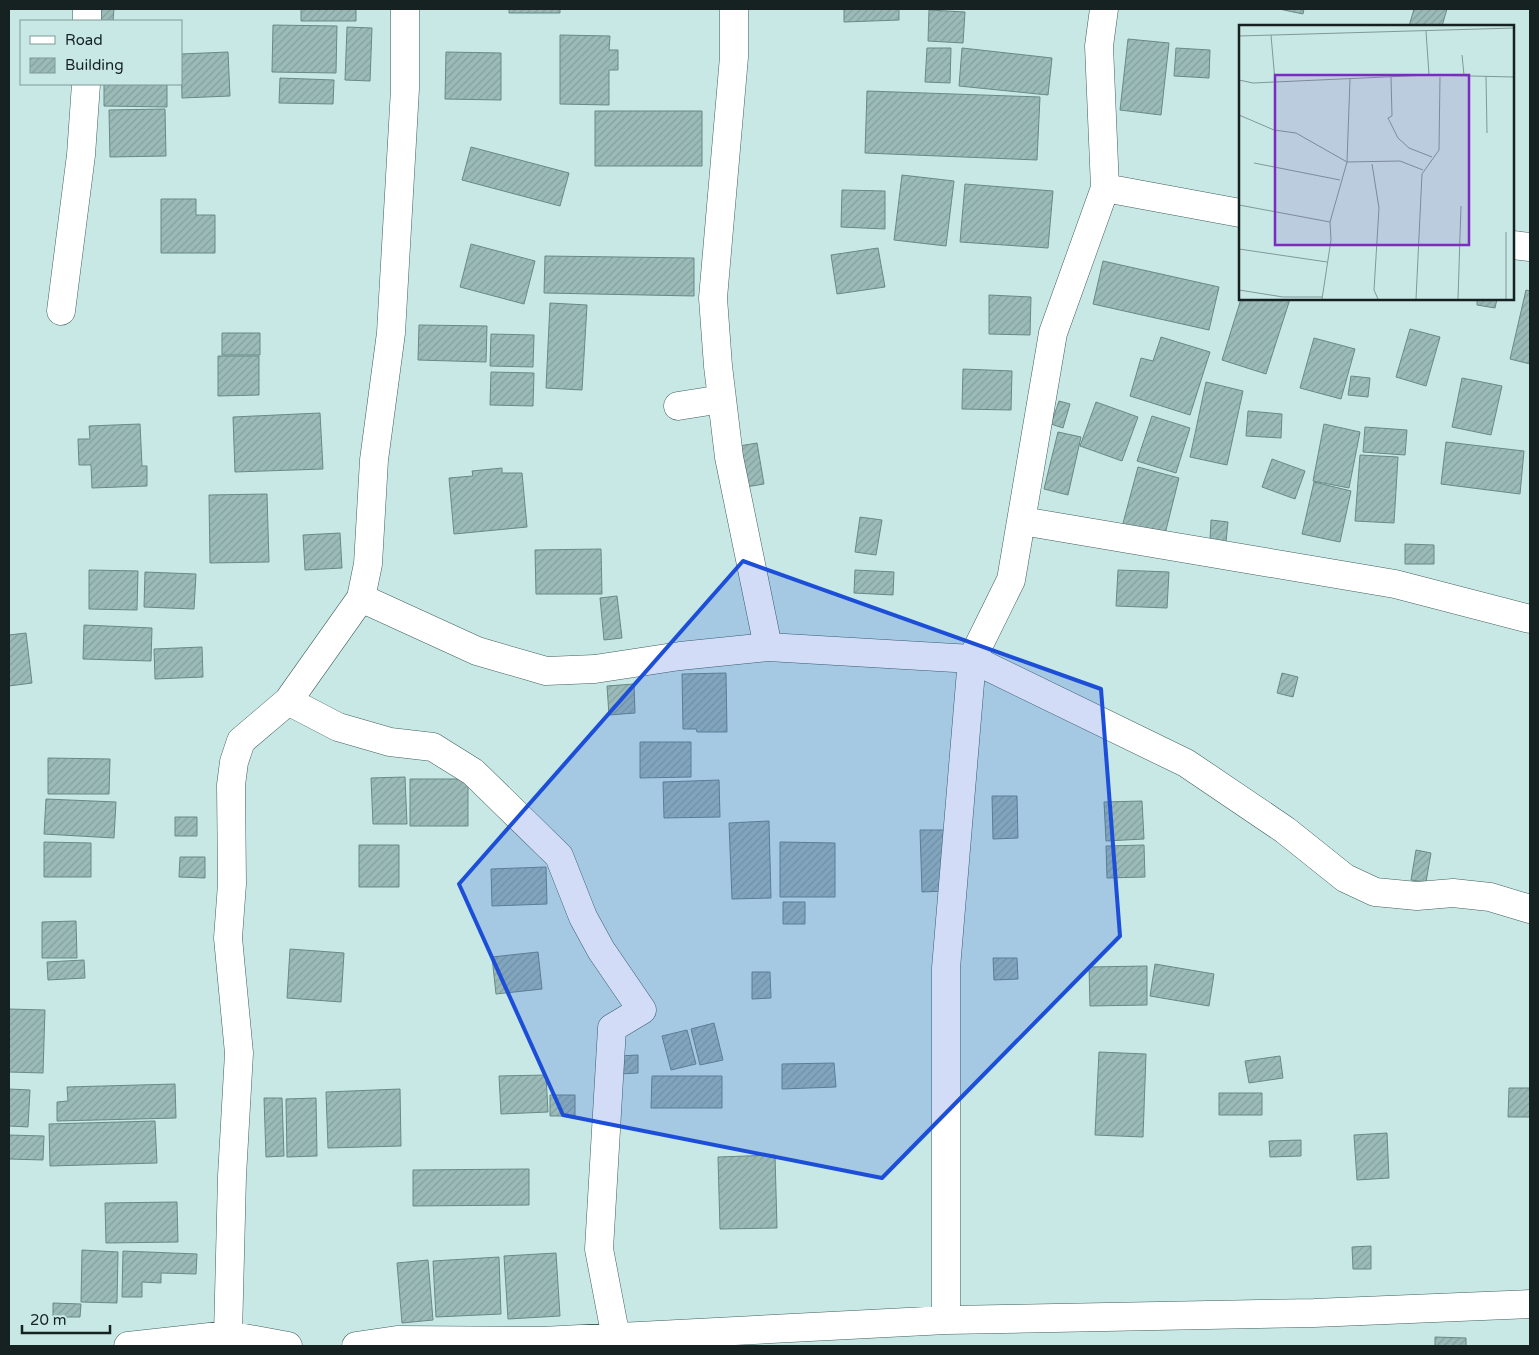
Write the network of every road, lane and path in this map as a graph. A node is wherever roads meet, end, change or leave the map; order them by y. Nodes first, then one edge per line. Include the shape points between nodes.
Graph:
1 (405, 9) edge
2 (734, 9) edge
3 (1104, 9) edge
4 (86, 85) edge
5 (1105, 188) junction
6 (1239, 213) edge
7 (1514, 244) edge
8 (1530, 248) edge
9 (61, 311) dead end
10 (722, 399) junction
11 (678, 406) dead end
12 (1022, 521) junction
13 (361, 598) junction
14 (1530, 618) edge
15 (768, 647) junction
16 (972, 659) junction
17 (288, 701) junction
18 (1530, 909) edge
19 (1530, 1304) edge
20 (946, 1320) junction
21 (228, 1335) junction
22 (616, 1338) junction
23 (128, 1346) edge
24 (288, 1346) edge
25 (356, 1346) edge

1 - 13 street via 405,89 391,333 374,460 368,564
2 - 10 street via 734,57 713,298
3 - 5 street via 1099,46
4 - 9 street via 81,155
5 - 6 street
5 - 12 street via 1053,333
7 - 8 street
10 - 11 street
10 - 15 street via 729,457
12 - 14 street via 1395,584
12 - 16 street via 1011,580
13 - 15 street via 477,651 546,671 595,669
13 - 17 street
15 - 16 street
16 - 18 street via 1186,763 1284,830 1345,878 1375,892 1490,897
16 - 20 street via 946,968
17 - 21 street via 241,741 231,785 232,884 228,938 239,1053
17 - 22 street via 338,727 390,742 433,747 473,772 559,856 583,917 642,1010 612,1028 599,1249
19 - 20 street via 1324,1313
20 - 22 street
21 - 23 street
21 - 24 street
22 - 25 street via 397,1340

